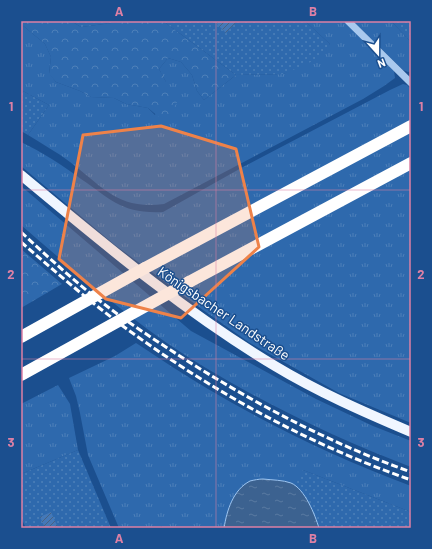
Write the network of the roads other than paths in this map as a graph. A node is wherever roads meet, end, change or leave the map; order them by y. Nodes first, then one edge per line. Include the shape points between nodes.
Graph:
1 (348, 21) edge
2 (411, 83) edge
3 (411, 126) edge
4 (411, 163) edge
5 (21, 174) edge
6 (21, 337) edge
7 (21, 375) edge
8 (411, 432) edge

1 - 2 lane
3 - 6 highway, bridge
4 - 7 highway, bridge
5 - 8 main road, Königsbacher Landstraße via 154,284 240,345 340,401

